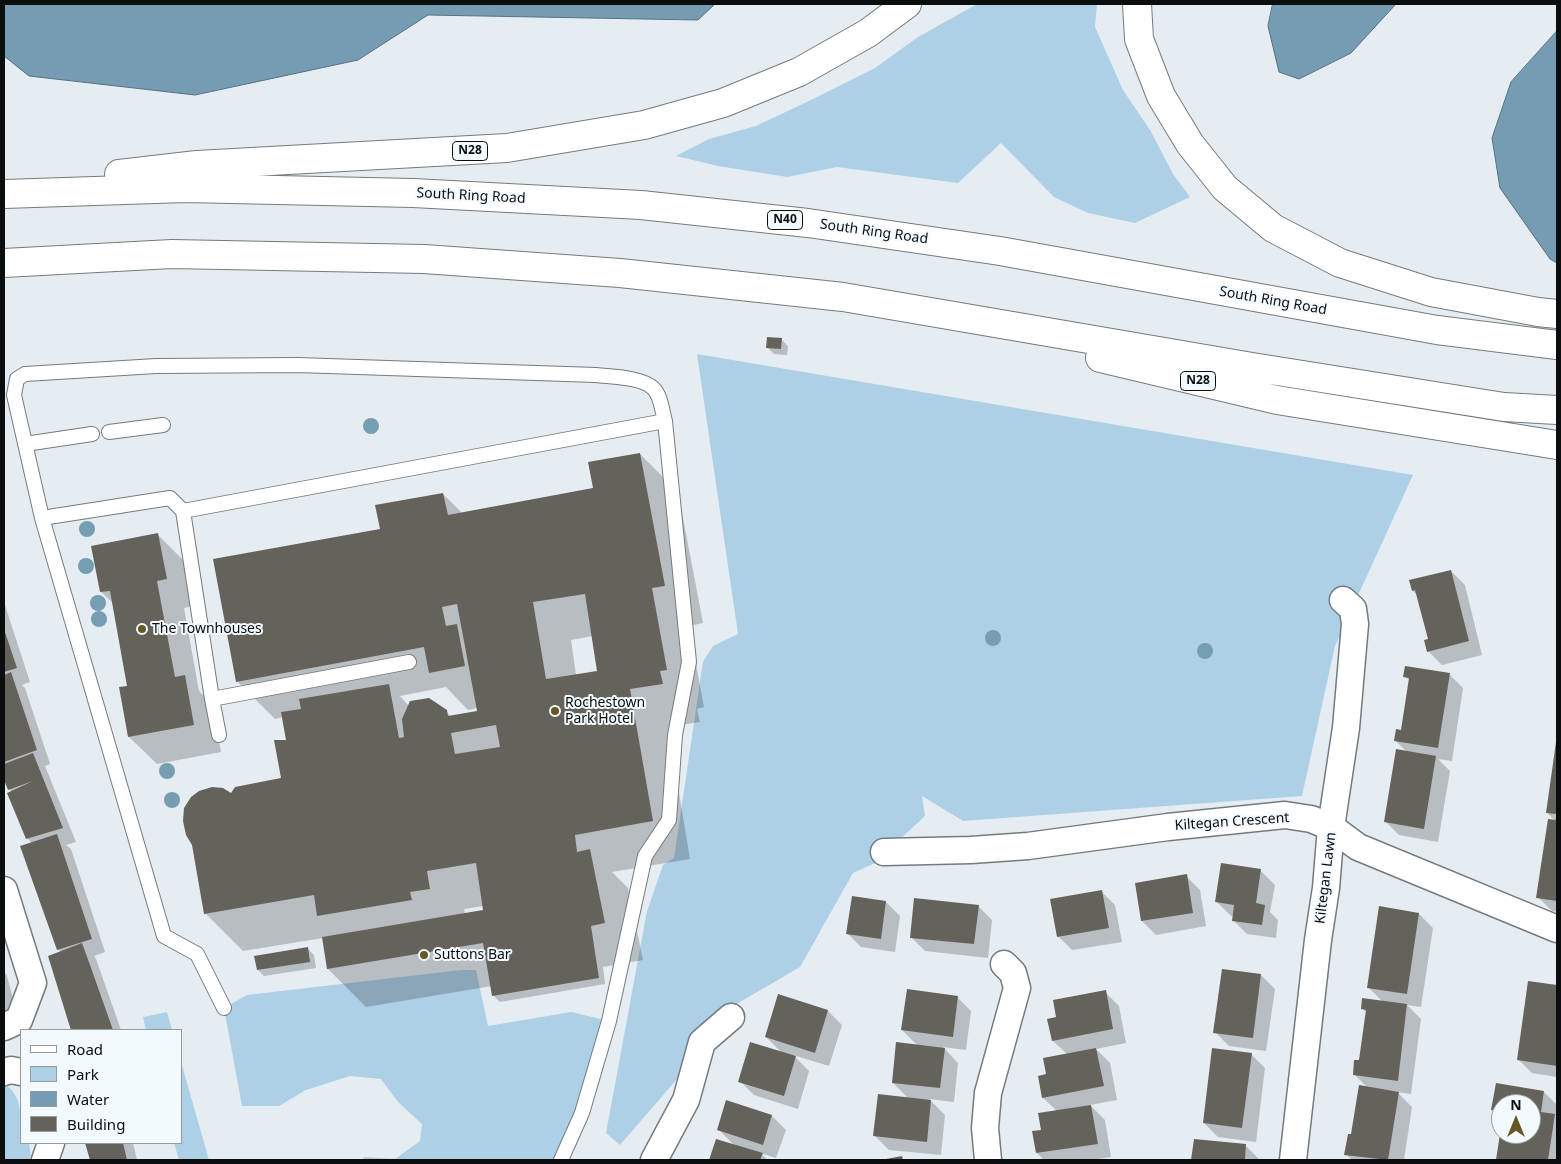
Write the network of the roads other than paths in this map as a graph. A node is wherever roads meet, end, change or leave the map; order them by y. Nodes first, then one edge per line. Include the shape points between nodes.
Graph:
1 (907, 4) edge
2 (1137, 4) edge
3 (4, 189) edge
4 (4, 194) edge
5 (4, 263) edge
6 (843, 297) junction
7 (1557, 314) edge
8 (1557, 345) edge
9 (1557, 410) edge
10 (664, 421) junction
11 (163, 425) dead end
12 (109, 432) dead end
13 (92, 434) dead end
14 (25, 444) junction
15 (1557, 445) edge
16 (183, 511) junction
17 (42, 518) junction
18 (1343, 600) dead end
19 (409, 662) dead end
20 (212, 700) junction
21 (219, 736) dead end
22 (1331, 827) junction
23 (884, 852) dead end
24 (4, 890) edge
25 (1557, 929) edge
26 (1004, 964) dead end
27 (224, 1008) dead end
28 (731, 1017) dead end
29 (4, 1027) edge
30 (4, 1072) edge
31 (20, 1072) edge
32 (51, 1144) edge
33 (45, 1160) edge
34 (561, 1160) edge
35 (654, 1160) edge
36 (988, 1160) edge
37 (1294, 1160) edge

1 - 3 highway, N28 via 868,33 799,72 723,103 644,125 507,148 197,165
2 - 7 highway via 1139,39 1161,96 1190,144 1226,188 1273,228 1340,263 1431,292
4 - 8 highway, South Ring Road / N40 via 186,188 414,193 641,205 808,223 991,250 1437,330
5 - 6 highway via 172,254 424,259 620,273
6 - 9 highway via 1504,407
6 - 15 highway, N28 via 1277,400
10 - 14 lane via 654,388 612,376 298,365 156,366 25,374 17,379 14,395
10 - 16 lane
10 - 34 lane via 689,662 676,734 669,820 645,856 609,1021 582,1113
11 - 12 lane
13 - 14 lane
14 - 17 lane
16 - 17 lane via 170,498
16 - 20 lane
17 - 27 lane via 164,936 197,954
18 - 22 street, Kiltegan Lawn via 1353,609 1355,624 1346,728
19 - 20 lane
20 - 21 lane
22 - 23 street, Kiltegan Crescent via 1285,815 1028,846
22 - 25 street, Kiltegan Crescent via 1358,847
22 - 37 street, Kiltegan Lawn
24 - 29 street via 33,983 19,1020
26 - 36 street via 1013,973 1018,988 988,1093 984,1128
28 - 35 street via 702,1042 686,1100
30 - 31 street
32 - 33 street

